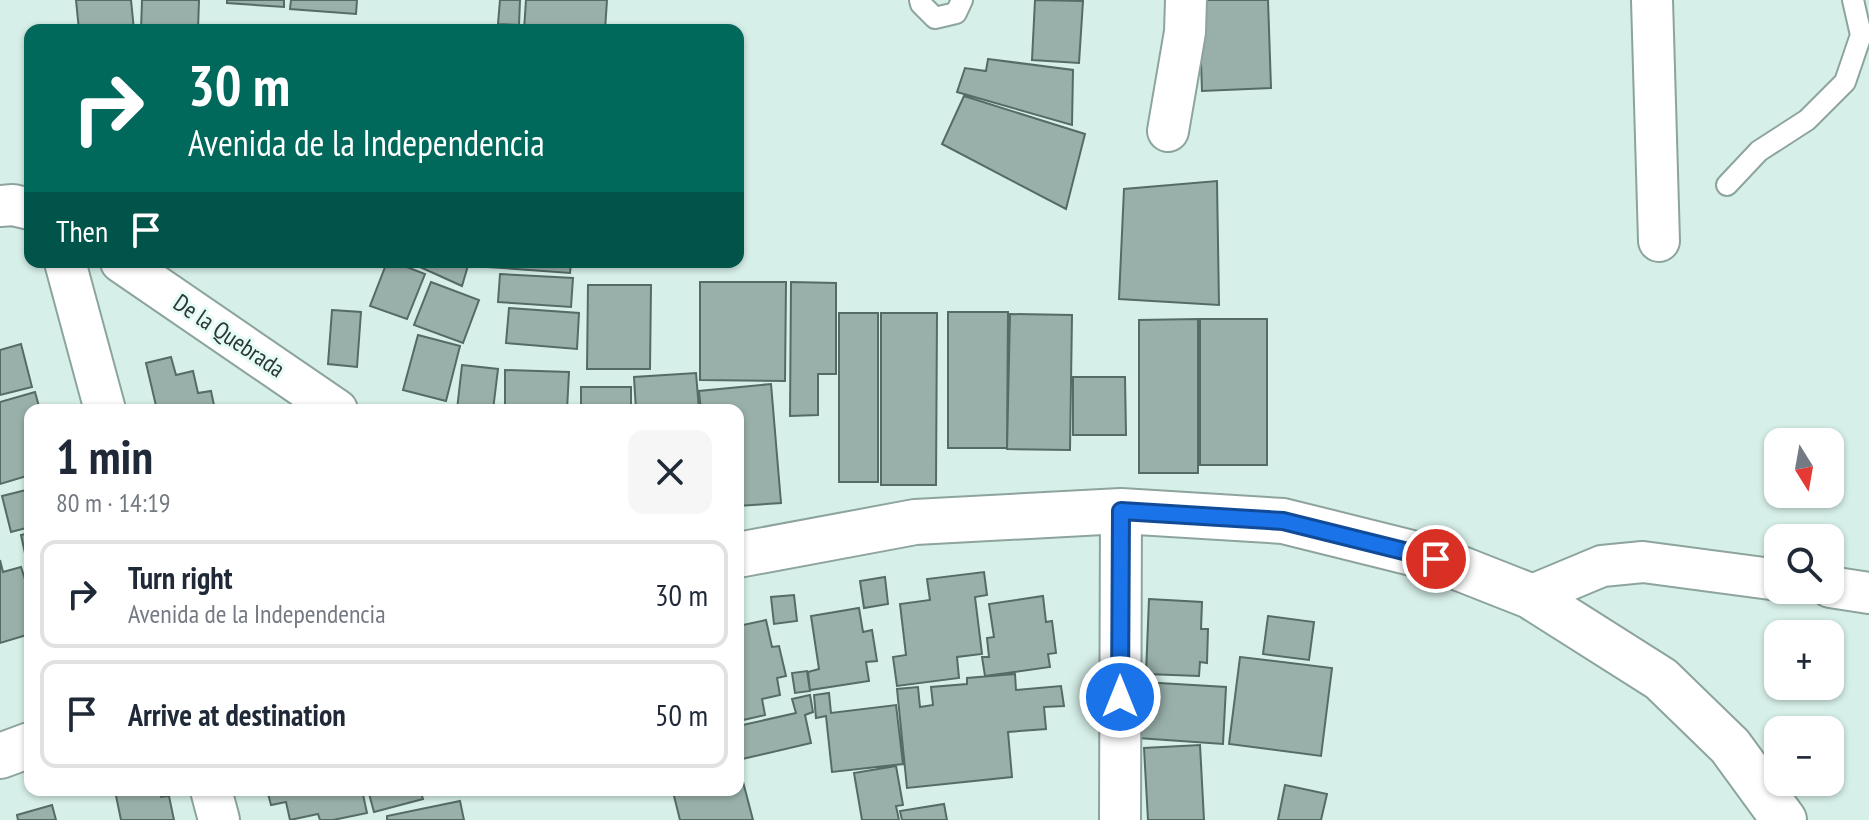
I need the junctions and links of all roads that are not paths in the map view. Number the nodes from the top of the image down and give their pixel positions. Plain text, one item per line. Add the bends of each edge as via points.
1 (920, 0) edge
2 (962, 0) edge
3 (1186, 0) edge
4 (1652, 0) edge
5 (1853, 0) edge
6 (1168, 131) dead end
7 (1727, 185) dead end
8 (0, 206) edge
9 (24, 208) edge
10 (1659, 241) dead end
11 (67, 268) edge
12 (130, 268) edge
13 (103, 404) edge
14 (328, 404) edge
15 (1121, 511) junction
16 (744, 554) edge
17 (1764, 578) edge
18 (1844, 589) edge
19 (1869, 593) edge
20 (1530, 596) junction
21 (24, 747) edge
22 (0, 756) edge
23 (213, 796) edge
24 (219, 820) edge
25 (1120, 820) edge
26 (1784, 820) edge

1 - 2 lane via 935,18 956,13
3 - 6 street
4 - 10 street
5 - 7 lane via 1861,35 1845,82 1807,120 1759,151
8 - 9 street
11 - 13 street
12 - 14 street, De la Quebrada
15 - 16 street via 915,522
15 - 20 street via 1283,521 1436,559
15 - 25 street
17 - 20 street via 1643,562 1602,566
18 - 19 street
20 - 26 street via 1661,679 1730,746
21 - 22 street
23 - 24 street

